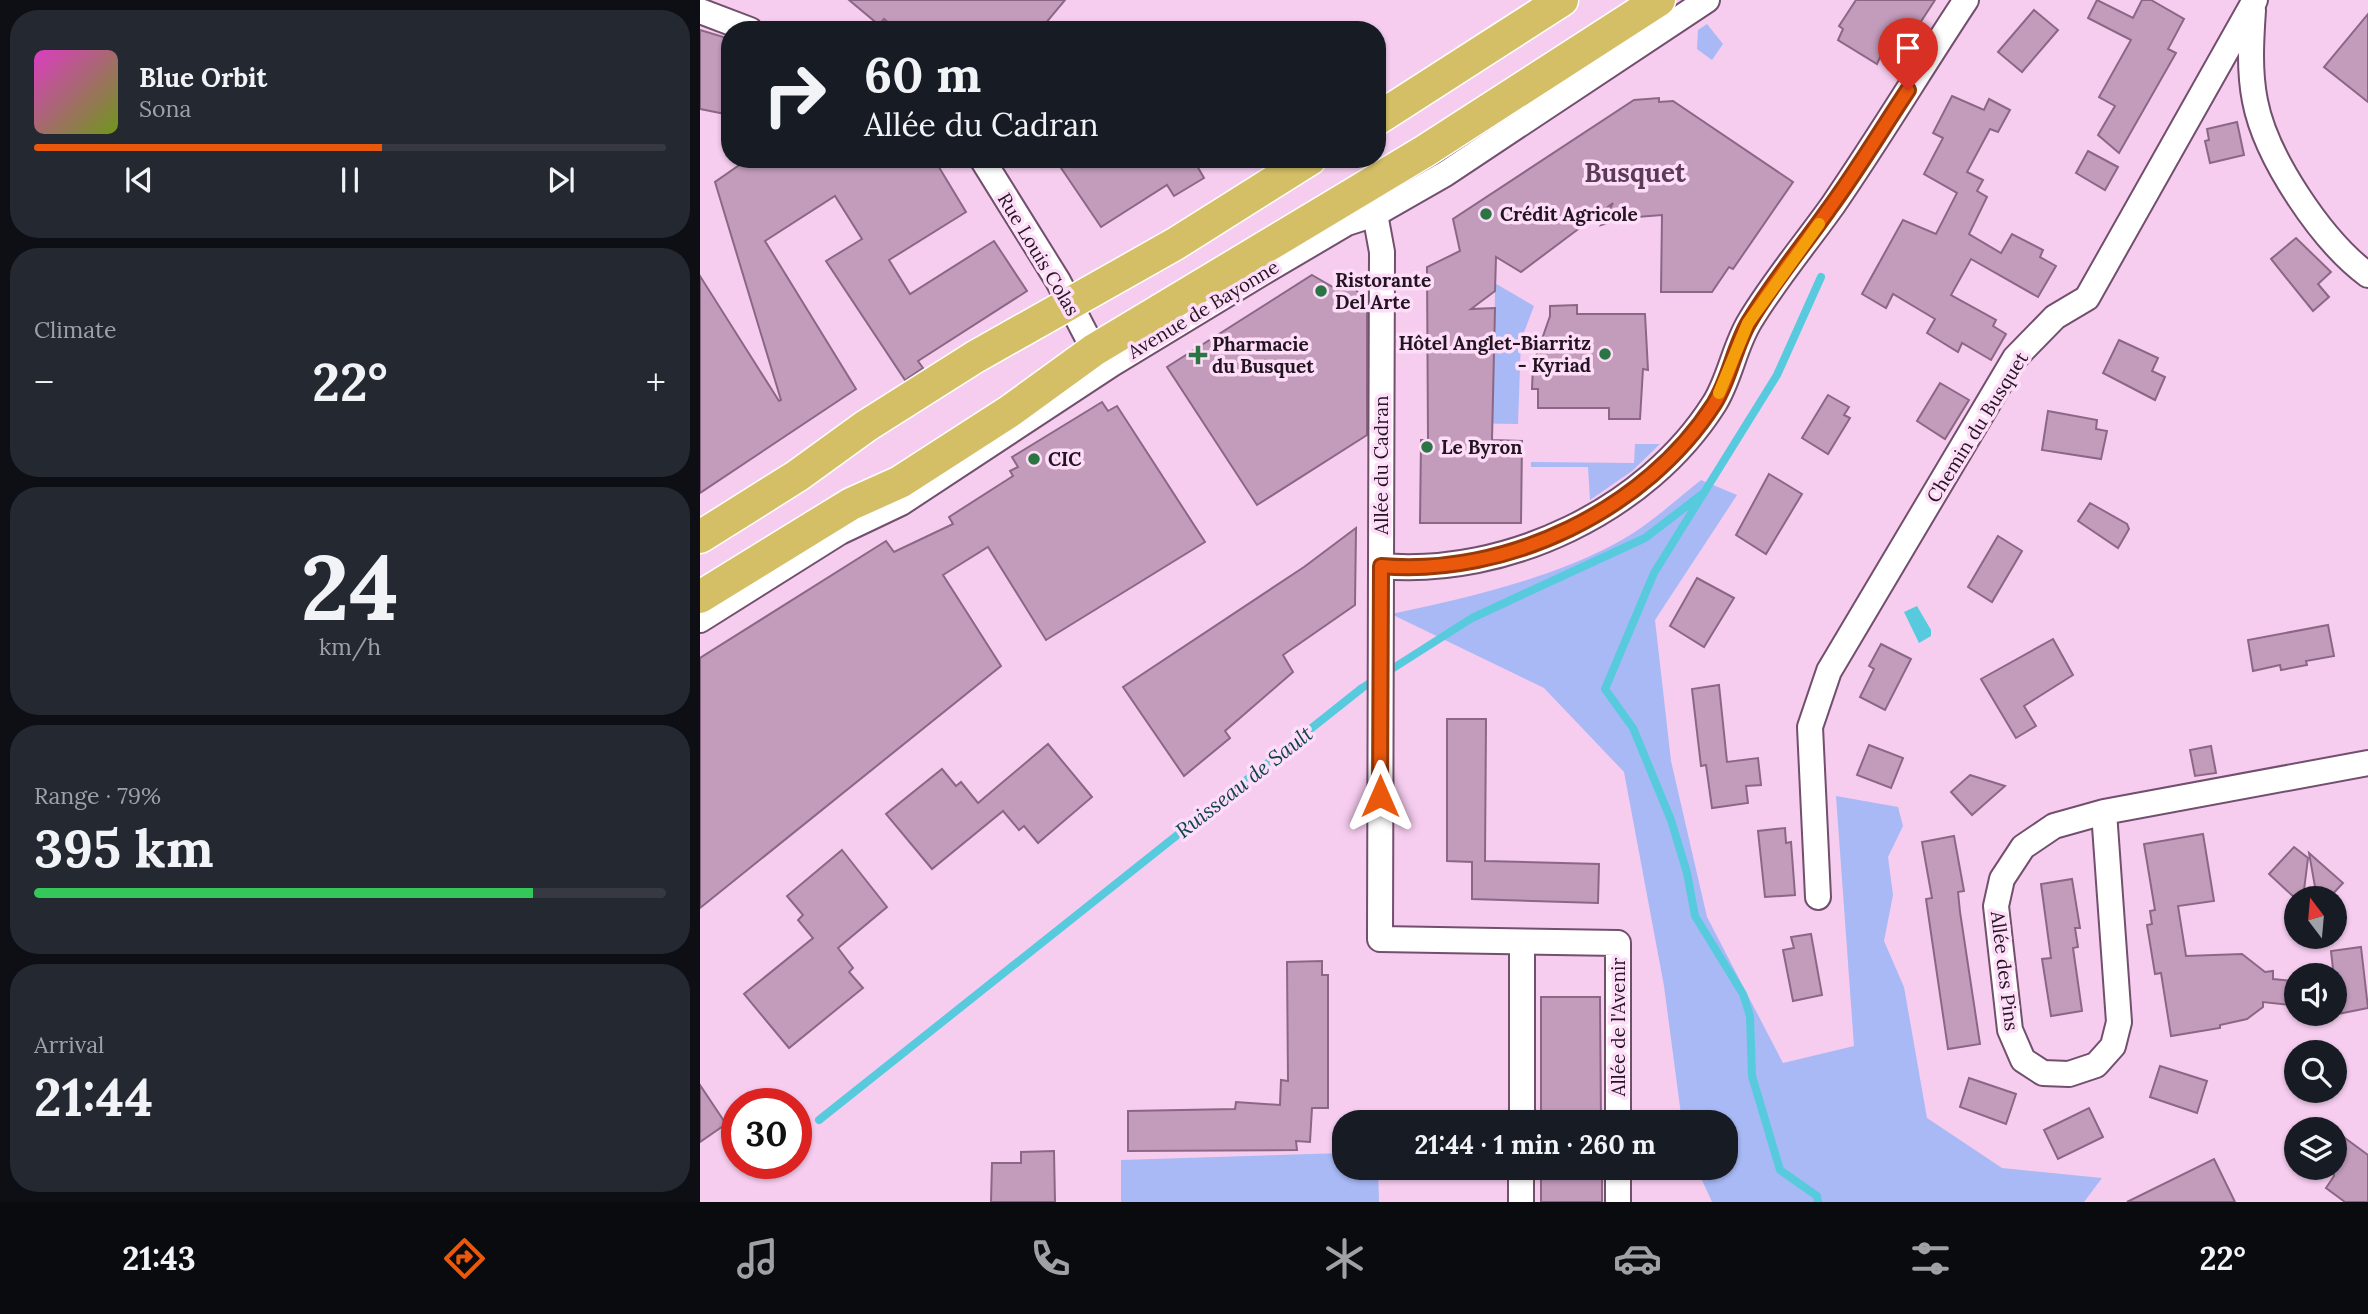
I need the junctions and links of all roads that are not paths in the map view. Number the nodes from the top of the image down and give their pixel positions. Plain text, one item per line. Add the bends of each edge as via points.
1 (1562, 0) edge
2 (1659, 0) edge
3 (1707, 0) edge
4 (1966, 0) edge
5 (2254, 1) edge
6 (700, 11) edge
7 (726, 21) edge
8 (1386, 113) edge
9 (987, 168) edge
10 (1296, 168) edge
11 (1375, 214) junction
12 (2368, 275) edge
13 (1070, 304) junction
14 (1094, 350) junction
15 (700, 537) edge
16 (1381, 566) junction
17 (700, 597) edge
18 (700, 620) edge
19 (2368, 763) edge
20 (2104, 812) junction
21 (1818, 897) dead end
22 (1522, 943) junction
23 (1521, 1110) edge
24 (1618, 1110) edge
25 (1521, 1180) edge
26 (1618, 1180) edge
27 (1521, 1202) edge
28 (1618, 1202) edge

1 - 8 main road
2 - 14 main road, Avenue de Bayonne via 1425,151
3 - 11 street, Avenue de Bayonne via 1445,174
4 - 16 street via 1835,202 1748,323 1715,402 1680,450 1619,502 1539,540 1470,560
5 - 12 street via 2250,58 2261,124 2323,232 2347,260
5 - 21 street, Chemin du Busquet via 2087,298 2055,317 2015,358 1829,671 1810,727
6 - 7 street
9 - 13 street, Rue Louis Colas
10 - 13 main road
11 - 16 street, Allée du Cadran via 1382,251
11 - 18 street, Avenue de Bayonne via 1347,223 1112,364 901,503 840,532
13 - 14 street, Rue Louis Colas
13 - 15 main road via 975,357
14 - 17 main road, Avenue de Bayonne via 900,482 851,504
16 - 22 street, Allée de l'Avenir via 1380,939
19 - 20 street, Allée des Pins
20 - 20 street, Allée des Pins via 2054,826 2023,847 2002,879 1996,906 2010,1030 2023,1060 2043,1073 2069,1074 2096,1065 2113,1046 2119,1022
22 - 23 street
22 - 24 street, Allée de l'Avenir via 1618,943
25 - 27 street
26 - 28 street

